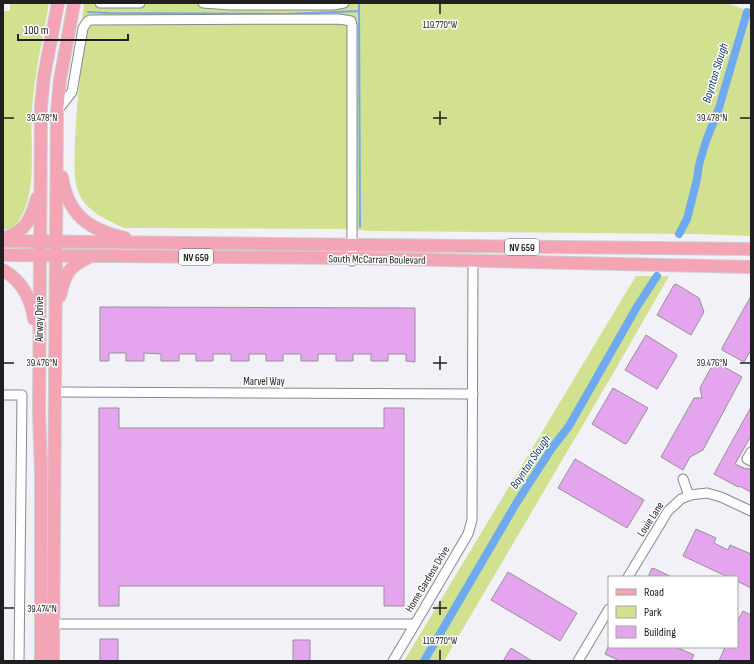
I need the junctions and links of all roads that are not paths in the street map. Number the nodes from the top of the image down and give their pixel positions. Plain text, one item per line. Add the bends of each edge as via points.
1 (58, 3) edge
2 (74, 3) edge
3 (100, 3) edge
4 (140, 3) edge
5 (203, 3) edge
6 (344, 3) edge
7 (57, 111) junction
8 (57, 142) junction
9 (40, 187) junction
10 (3, 240) edge
11 (40, 242) junction
12 (56, 242) junction
13 (148, 243) junction
14 (352, 245) junction
15 (608, 248) junction
16 (751, 249) edge
17 (3, 255) edge
18 (40, 255) junction
19 (56, 256) junction
20 (91, 256) junction
21 (352, 260) junction
22 (473, 260) junction
23 (751, 267) edge
24 (3, 270) edge
25 (56, 312) junction
26 (39, 350) junction
27 (56, 392) junction
28 (473, 394) junction
29 (3, 395) edge
30 (751, 452) edge
31 (751, 461) edge
32 (683, 479) dead end
33 (689, 496) junction
34 (751, 512) edge
35 (629, 576) edge
36 (608, 611) edge
37 (53, 624) junction
38 (414, 624) junction
39 (19, 661) edge
40 (41, 661) edge
41 (47, 661) edge
42 (53, 661) edge
43 (393, 661) edge
44 (578, 661) edge

1 - 9 main road, Airway Drive via 42,92
2 - 7 main road, Airway Drive
3 - 4 street
5 - 6 street
7 - 8 main road, Airway Drive
7 - 14 street via 72,92 83,28 90,20 351,21
8 - 12 main road, Airway Drive
8 - 13 main road via 64,190 67,200 78,216 106,233
9 - 10 main road via 27,224 18,233
9 - 11 main road, Airway Drive
10 - 11 main road, South McCarran Boulevard / NV 659
11 - 12 main road, South McCarran Boulevard / NV 659
11 - 18 main road, Airway Drive
12 - 13 main road, South McCarran Boulevard / NV 659
12 - 19 main road, Airway Drive
13 - 14 main road, South McCarran Boulevard / NV 659
14 - 15 main road, South McCarran Boulevard / NV 659
14 - 21 street
15 - 16 main road, South McCarran Boulevard / NV 659
15 - 22 main road via 565,254 488,253
17 - 18 main road, South McCarran Boulevard / NV 659
18 - 19 main road, South McCarran Boulevard / NV 659
18 - 26 main road, Airway Drive
19 - 20 main road, South McCarran Boulevard / NV 659
19 - 25 main road, Airway Drive
20 - 21 main road, South McCarran Boulevard / NV 659
20 - 25 main road via 75,264 68,272
21 - 22 main road, South McCarran Boulevard / NV 659
22 - 23 main road, South McCarran Boulevard / NV 659
22 - 28 street, Home Gardens Drive
24 - 26 main road via 17,280 28,295
25 - 27 main road, Airway Drive
26 - 40 main road, Airway Drive
27 - 28 street, Marvel Way
27 - 37 main road, Airway Drive
28 - 38 street, Home Gardens Drive via 472,524
29 - 39 street via 22,395
30 - 31 street via 747,459
32 - 33 street
33 - 34 street, Louie Lane via 698,493 716,495
33 - 35 street, Louie Lane via 677,501 668,511
36 - 44 street
37 - 38 street, Home Gardens Drive
37 - 41 main road
37 - 42 main road, Airway Drive
38 - 43 street

